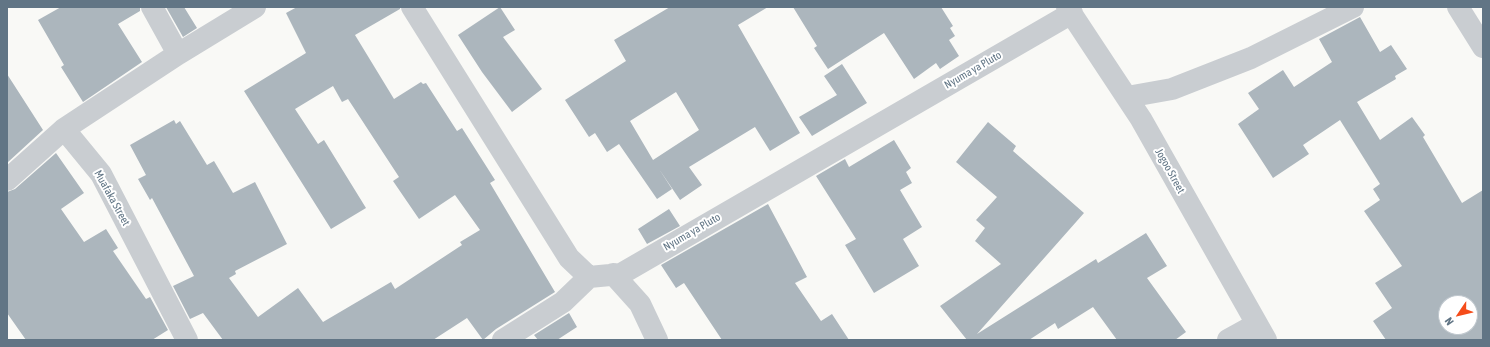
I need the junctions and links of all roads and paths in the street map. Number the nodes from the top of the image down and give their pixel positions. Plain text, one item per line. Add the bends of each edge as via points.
1 (152, 7) edge
2 (256, 7) edge
3 (412, 7) edge
4 (1353, 7) edge
5 (1458, 7) edge
6 (1069, 10) edge
7 (1483, 47) edge
8 (178, 54) junction
9 (1127, 97) junction
10 (64, 129) junction
11 (7, 180) edge
12 (613, 274) junction
13 (589, 277) junction
14 (1261, 332) edge
15 (187, 340) edge
16 (503, 340) edge
17 (657, 340) edge
18 (1228, 340) edge

1 - 8 street
2 - 8 street
3 - 13 street via 569,258
4 - 9 street via 1251,58 1172,89
5 - 7 street
6 - 9 street, Jogoo Street
6 - 12 street, Nyuma ya Pluto via 621,274
8 - 10 street
9 - 14 street, Jogoo Street
10 - 11 street
10 - 15 street, Muafaka Street via 101,174
12 - 13 street, Nyuma ya Pluto
12 - 17 street via 640,304
13 - 16 street via 563,302
14 - 18 street

